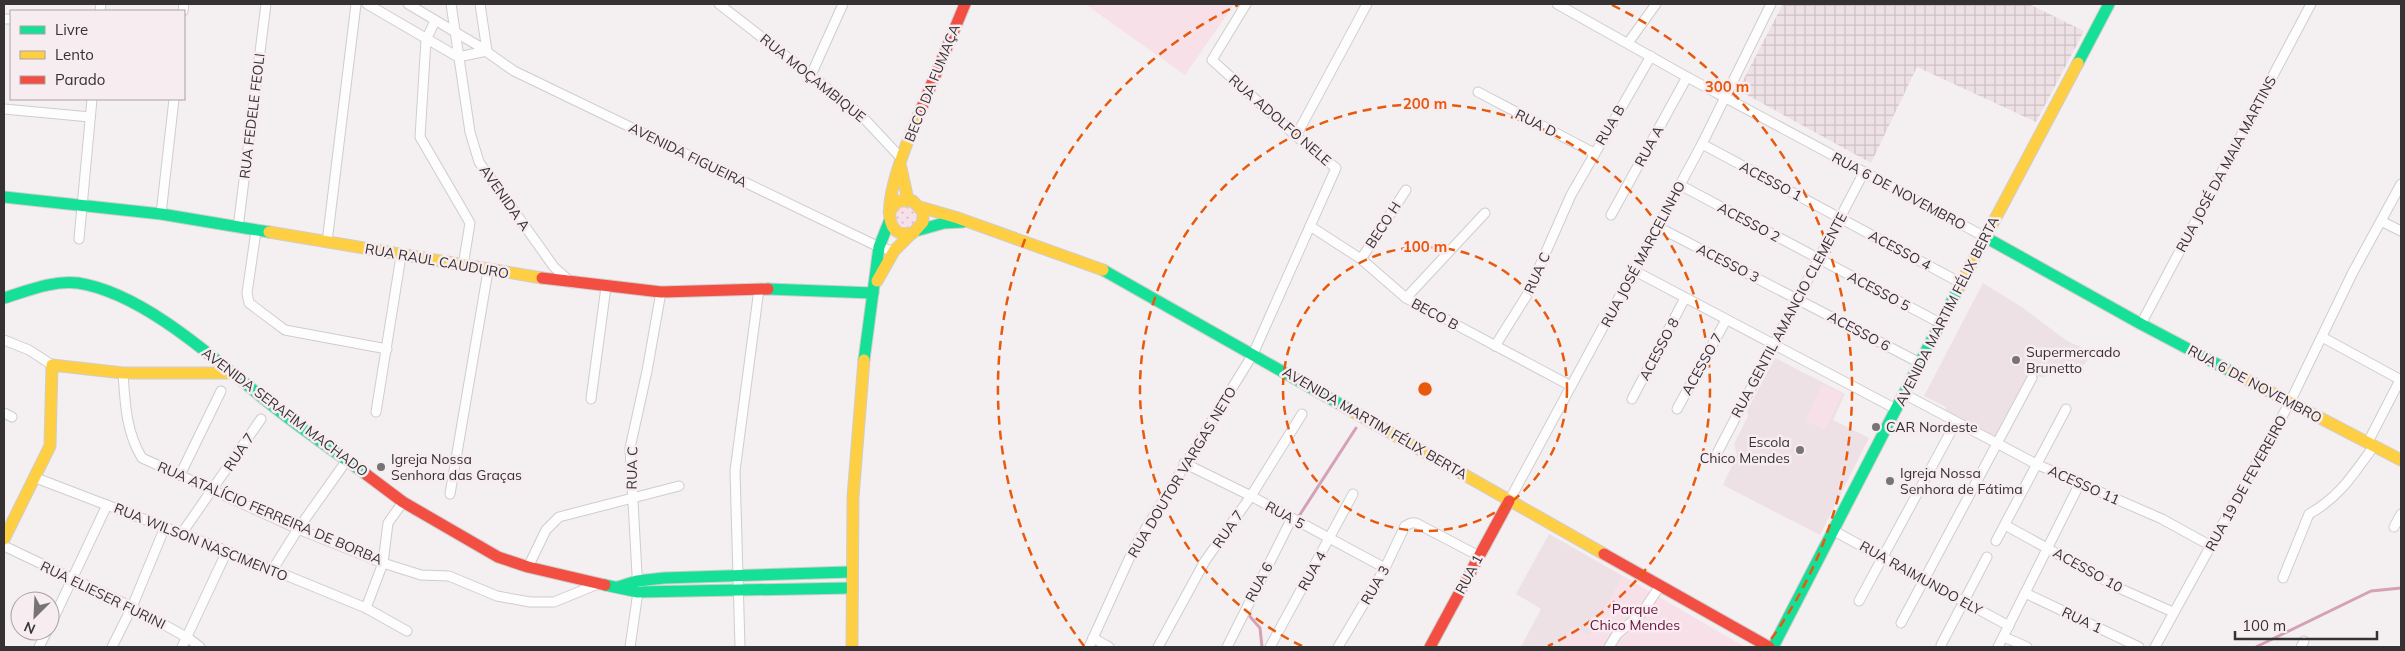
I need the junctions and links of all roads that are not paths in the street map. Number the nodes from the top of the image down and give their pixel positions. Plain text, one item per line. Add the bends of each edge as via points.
1 (266, 4) edge
2 (356, 4) edge
3 (367, 4) edge
4 (408, 4) edge
5 (451, 4) edge
6 (480, 4) edge
7 (719, 4) edge
8 (843, 4) edge
9 (965, 4) edge
10 (1246, 4) edge
11 (1367, 4) edge
12 (1557, 4) edge
13 (1656, 4) edge
14 (1771, 4) edge
15 (2109, 4) edge
16 (2311, 4) edge
17 (1567, 6) edge
18 (435, 21) junction
19 (457, 33) junction
20 (426, 40) junction
21 (1628, 43) junction
22 (487, 51) junction
23 (1651, 56) junction
24 (458, 57) junction
25 (811, 75) junction
26 (1687, 76) junction
27 (1478, 92) dead end
28 (1726, 98) junction
29 (92, 100) edge
30 (174, 100) edge
31 (4, 110) edge
32 (90, 117) junction
33 (1296, 136) junction
34 (1702, 144) junction
35 (1594, 153) junction
36 (901, 161) junction
37 (1864, 172) junction
38 (2401, 184) edge
39 (1680, 185) junction
40 (1406, 190) dead end
41 (1571, 196) joint
42 (4, 197) edge
43 (908, 200) junction
44 (82, 204) junction
45 (920, 207) junction
46 (1485, 213) dead end
47 (161, 214) junction
48 (1611, 216) dead end
49 (889, 217) junction
50 (1840, 218) junction
51 (972, 221) junction
52 (2381, 221) junction
53 (1310, 226) junction
54 (1658, 227) junction
55 (238, 228) junction
56 (256, 230) junction
57 (2401, 231) edge
58 (915, 232) junction
59 (1985, 237) junction
60 (79, 240) dead end
61 (328, 242) junction
62 (880, 247) junction
63 (894, 251) junction
64 (401, 256) junction
65 (1361, 259) junction
66 (1818, 259) junction
67 (463, 266) junction
68 (554, 267) junction
69 (488, 271) junction
70 (1635, 271) junction
71 (554, 281) junction
72 (1961, 282) junction
73 (572, 283) junction
74 (606, 287) junction
75 (759, 289) junction
76 (873, 291) junction
77 (661, 292) junction
78 (4, 298) edge
79 (1406, 298) junction
80 (1685, 298) junction
81 (1798, 299) junction
82 (1726, 320) junction
83 (1940, 323) junction
84 (2141, 324) junction
85 (2322, 338) junction
86 (4, 340) edge
87 (1772, 344) junction
88 (1495, 346) junction
89 (387, 349) junction
90 (1253, 354) junction
91 (1920, 363) junction
92 (52, 365) junction
93 (123, 373) junction
94 (230, 373) junction
95 (2032, 378) dead end
96 (2401, 380) edge
97 (1571, 386) junction
98 (221, 391) dead end
99 (1904, 394) junction
100 (591, 399) dead end
101 (1632, 399) dead end
102 (2290, 402) junction
103 (1678, 408) dead end
104 (1896, 409) junction
105 (2066, 409) dead end
106 (376, 412) dead end
107 (1302, 414) dead end
108 (261, 419) dead end
109 (1956, 422) junction
110 (1997, 444) junction
111 (2371, 444) junction
112 (1714, 459) dead end
113 (347, 460) junction
114 (2401, 460) edge
115 (1184, 463) junction
116 (2036, 464) junction
117 (180, 475) junction
118 (36, 478) junction
119 (2080, 483) junction
120 (679, 486) dead end
121 (212, 491) junction
122 (450, 494) dead end
123 (1353, 494) dead end
124 (1251, 496) junction
125 (631, 498) junction
126 (1509, 501) junction
127 (403, 502) junction
128 (108, 505) junction
129 (2401, 514) edge
130 (1292, 518) junction
131 (2004, 525) junction
132 (165, 527) junction
133 (2394, 527) dead end
134 (298, 529) junction
135 (1834, 530) junction
136 (182, 533) junction
137 (4, 539) edge
138 (1330, 540) junction
139 (1996, 541) dead end
140 (4, 546) edge
141 (2211, 546) junction
142 (2047, 548) junction
143 (228, 551) junction
144 (1479, 556) junction
145 (1883, 557) junction
146 (1987, 557) dead end
147 (383, 562) junction
148 (528, 567) junction
149 (1385, 568) junction
150 (273, 569) junction
151 (849, 572) junction
152 (737, 575) junction
153 (2283, 578) dead end
154 (72, 580) junction
155 (1923, 580) junction
156 (598, 584) junction
157 (638, 586) junction
158 (1660, 586) junction
159 (850, 588) junction
160 (738, 590) junction
161 (2025, 593) junction
162 (1859, 601) dead end
163 (1964, 602) junction
164 (60, 605) edge
165 (132, 607) junction
166 (366, 608) junction
167 (2173, 612) junction
168 (1901, 624) dead end
169 (2009, 626) junction
170 (407, 631) dead end
171 (2004, 637) junction
172 (188, 638) junction
173 (1093, 638) junction
174 (1941, 645) dead end
175 (112, 647) edge
176 (182, 647) edge
177 (200, 647) edge
178 (630, 647) edge
179 (740, 647) edge
180 (852, 647) edge
181 (1089, 647) edge
182 (1109, 647) edge
183 (1158, 647) edge
184 (1227, 647) edge
185 (1270, 647) edge
186 (1338, 647) edge
187 (1430, 647) edge
188 (1609, 647) edge
189 (1771, 647) edge
190 (1998, 647) edge
191 (2027, 647) edge
192 (2139, 647) edge
193 (2155, 647) edge

1 - 55 street, RUA FEDELE FEOLI
2 - 61 street
3 - 20 street
4 - 18 street, AVENIDA FIGUEIRA
5 - 19 street, AVENIDA A
6 - 22 street
7 - 25 street, RUA MOÇAMBIQUE
8 - 25 street
9 - 36 street, BECO DA FUMAÇA
10 - 33 street, RUA ADOLFO NELE via 1212,60
11 - 33 street
12 - 17 street, RUA 6 DE NOVEMBRO
13 - 21 street
14 - 28 street, RUA JOSÉ MARCELINHO
15 - 59 street, AVENIDA MARTIM FÉLIX BERTA
16 - 84 street, RUA JOSÉ DA MAIA MARTINS
17 - 21 street, RUA 6 DE NOVEMBRO
18 - 19 street, AVENIDA FIGUEIRA
18 - 20 street
19 - 22 street, AVENIDA FIGUEIRA
19 - 24 street, AVENIDA A
20 - 24 street
20 - 67 street via 420,137 470,223
21 - 23 street, RUA 6 DE NOVEMBRO
22 - 24 street
22 - 62 street, AVENIDA FIGUEIRA via 514,71
23 - 26 street, RUA 6 DE NOVEMBRO
23 - 35 street, RUA B
24 - 68 street, AVENIDA A via 470,132 479,162
25 - 36 street, RUA MOÇAMBIQUE via 859,113
26 - 28 street, RUA 6 DE NOVEMBRO
26 - 48 street, RUA A
27 - 35 street, RUA D
28 - 34 street, RUA JOSÉ MARCELINHO
28 - 37 street, RUA 6 DE NOVEMBRO
29 - 32 street
30 - 47 street
31 - 32 street
32 - 44 street
33 - 53 street, RUA ADOLFO NELE via 1336,168
34 - 39 street, RUA JOSÉ MARCELINHO
34 - 50 street, ACESSO 1
35 - 41 street, RUA B
36 - 43 street, BECO DA FUMAÇA
36 - 49 street, BECO DA FUMAÇA via 889,199
37 - 50 street, RUA GENTIL AMANCIO CLEMENTE
37 - 59 street, RUA 6 DE NOVEMBRO
38 - 52 street, RUA 19 DE FEVEREIRO
39 - 54 street, RUA JOSÉ MARCELINHO
39 - 66 street, ACESSO 2
40 - 65 street, BECO H
41 - 88 street, RUA C via 1528,295
42 - 44 street, RUA RAUL CAUDURO
43 - 45 street
43 - 49 street via 894,204
44 - 47 street, RUA RAUL CAUDURO
44 - 60 street
45 - 51 street, AVENIDA MARTIM FÉLIX BERTA
45 - 58 street via 924,218
46 - 79 street
47 - 55 street, RUA RAUL CAUDURO
49 - 58 street via 898,233
49 - 62 street, AVENIDA MARTIM FÉLIX BERTA
50 - 66 street, RUA GENTIL AMANCIO CLEMENTE
50 - 72 street, ACESSO 4
51 - 58 street, AVENIDA MARTIM FÉLIX BERTA via 944,223
51 - 90 street, AVENIDA MARTIM FÉLIX BERTA via 1106,271
52 - 57 street
52 - 85 street, RUA 19 DE FEVEREIRO
53 - 65 street, BECO B
53 - 90 street, RUA ADOLFO NELE
54 - 70 street, RUA JOSÉ MARCELINHO
54 - 81 street, ACESSO 3
55 - 56 street, RUA RAUL CAUDURO
56 - 61 street, RUA RAUL CAUDURO
56 - 89 street via 247,293 250,303 285,330
58 - 63 street, AVENIDA MARTIM FÉLIX BERTA
59 - 72 street, AVENIDA MARTIM FÉLIX BERTA
59 - 84 street, RUA 6 DE NOVEMBRO
61 - 64 street, RUA RAUL CAUDURO
62 - 63 street, AVENIDA FIGUEIRA
62 - 76 street, AVENIDA MARTIM FÉLIX BERTA
63 - 76 street, AVENIDA MARTIM FÉLIX BERTA
64 - 67 street, RUA RAUL CAUDURO
64 - 89 street
65 - 79 street, BECO B
66 - 81 street, RUA GENTIL AMANCIO CLEMENTE
66 - 83 street, ACESSO 5
67 - 69 street, RUA RAUL CAUDURO
68 - 71 street
68 - 73 street, AVENIDA A
69 - 71 street, RUA RAUL CAUDURO
69 - 122 street
70 - 80 street
70 - 97 street, RUA JOSÉ MARCELINHO
71 - 73 street, RUA RAUL CAUDURO
72 - 83 street, AVENIDA MARTIM FÉLIX BERTA
73 - 74 street, RUA RAUL CAUDURO
74 - 77 street, RUA RAUL CAUDURO
74 - 100 street
75 - 76 street, RUA RAUL CAUDURO
75 - 77 street, RUA RAUL CAUDURO
75 - 152 street via 735,472
76 - 151 street, AVENIDA MARTIM FÉLIX BERTA via 857,430
77 - 125 street, RUA C via 630,448
78 - 94 street, AVENIDA SERAFIM MACHADO via 52,284 76,283 101,288 182,333
79 - 88 street, BECO B
80 - 82 street
80 - 101 street, ACESSO 8
81 - 87 street, RUA GENTIL AMANCIO CLEMENTE
81 - 91 street, ACESSO 6
82 - 87 street
82 - 103 street, ACESSO 7
83 - 91 street, AVENIDA MARTIM FÉLIX BERTA
84 - 102 street, RUA 6 DE NOVEMBRO
85 - 96 street
85 - 102 street, RUA 19 DE FEVEREIRO
86 - 92 street via 30,350
87 - 104 street
87 - 112 street, RUA GENTIL AMANCIO CLEMENTE
88 - 97 street, BECO B
89 - 106 street
90 - 115 street, RUA DOUTOR VARGAS NETO
90 - 126 street, AVENIDA MARTIM FÉLIX BERTA
91 - 99 street, AVENIDA MARTIM FÉLIX BERTA
92 - 93 street
92 - 118 street via 50,446
93 - 94 street
93 - 117 street, RUA ATALÍCIO FERREIRA DE BORBA via 126,414 136,448 142,458
94 - 113 street, AVENIDA SERAFIM MACHADO
95 - 110 street
96 - 111 street
97 - 126 street, RUA JOSÉ MARCELINHO
98 - 117 street
99 - 104 street, AVENIDA MARTIM FÉLIX BERTA
99 - 109 street, ACESSO 11
102 - 111 street, RUA 6 DE NOVEMBRO
102 - 141 street, RUA 19 DE FEVEREIRO
104 - 135 street, AVENIDA MARTIM FÉLIX BERTA
105 - 116 street
107 - 124 street, RUA 7
108 - 121 street, RUA 7
109 - 110 street, ACESSO 11
109 - 145 street
110 - 116 street, ACESSO 11
110 - 155 street
111 - 114 street, RUA 6 DE NOVEMBRO
111 - 153 street via 2348,483 2326,504 2309,514
113 - 127 street, AVENIDA SERAFIM MACHADO
113 - 134 street
115 - 124 street, RUA 5
115 - 173 street, RUA DOUTOR VARGAS NETO via 1134,548
116 - 119 street, ACESSO 11
116 - 131 street
117 - 121 street, RUA ATALÍCIO FERREIRA DE BORBA
118 - 128 street, RUA WILSON NASCIMENTO
118 - 137 street
119 - 141 street, ACESSO 11 via 2162,519
119 - 142 street
120 - 125 street
121 - 134 street, RUA ATALÍCIO FERREIRA DE BORBA
121 - 136 street, RUA 7
123 - 138 street, RUA 4
124 - 130 street, RUA 5
124 - 183 street, RUA 7 via 1205,562
125 - 148 street via 559,517 546,530
125 - 157 street, RUA C
126 - 144 street, RUA 1
126 - 158 street, AVENIDA MARTIM FÉLIX BERTA
127 - 147 street via 388,523
127 - 148 street, AVENIDA SERAFIM MACHADO via 498,557
128 - 132 street, RUA WILSON NASCIMENTO
128 - 154 street
129 - 133 street
130 - 138 street, RUA 5
130 - 184 street, RUA 6
131 - 139 street
131 - 142 street, ACESSO 10
132 - 136 street, RUA WILSON NASCIMENTO
132 - 165 street
134 - 147 street, RUA ATALÍCIO FERREIRA DE BORBA
134 - 150 street
135 - 145 street, RUA RAIMUNDO ELY
135 - 189 street, AVENIDA MARTIM FÉLIX BERTA
136 - 143 street, RUA WILSON NASCIMENTO
138 - 149 street, RUA 5
138 - 185 street, RUA 4
140 - 154 street, RUA ELIESER FURINI
141 - 167 street, RUA 19 DE FEVEREIRO
142 - 161 street
142 - 167 street, ACESSO 10 via 2121,589
143 - 150 street, RUA WILSON NASCIMENTO
143 - 172 street
144 - 149 street, RUA 3 via 1411,523 1405,526
144 - 187 street, RUA 1
145 - 155 street, RUA RAIMUNDO ELY
145 - 162 street
146 - 163 street
147 - 156 street, RUA ATALÍCIO FERREIRA DE BORBA via 421,575 449,576 496,596 530,602 554,602
147 - 166 street
148 - 156 street, AVENIDA SERAFIM MACHADO
149 - 186 street, RUA 3
150 - 166 street, RUA WILSON NASCIMENTO
151 - 152 street, AVENIDA SERAFIM MACHADO
151 - 159 street, AVENIDA MARTIM FÉLIX BERTA
152 - 157 street, AVENIDA SERAFIM MACHADO
152 - 160 street
154 - 164 street
154 - 165 street, RUA ELIESER FURINI
155 - 163 street, RUA RAIMUNDO ELY
155 - 168 street
156 - 157 street, AVENIDA SERAFIM MACHADO
157 - 160 street, AVENIDA SERAFIM MACHADO
157 - 178 street, RUA C
158 - 188 street via 1641,614 1617,634
158 - 189 street, AVENIDA MARTIM FÉLIX BERTA
159 - 160 street, AVENIDA SERAFIM MACHADO
159 - 180 street, AVENIDA MARTIM FÉLIX BERTA
160 - 179 street
161 - 169 street
161 - 192 street, RUA 1
163 - 169 street, RUA RAIMUNDO ELY
163 - 174 street
165 - 172 street, RUA ELIESER FURINI
165 - 175 street
166 - 170 street, RUA WILSON NASCIMENTO
167 - 193 street, RUA 19 DE FEVEREIRO
169 - 171 street
171 - 190 street
171 - 191 street
172 - 176 street
172 - 177 street, RUA ELIESER FURINI
173 - 181 street, RUA DOUTOR VARGAS NETO
173 - 182 street

